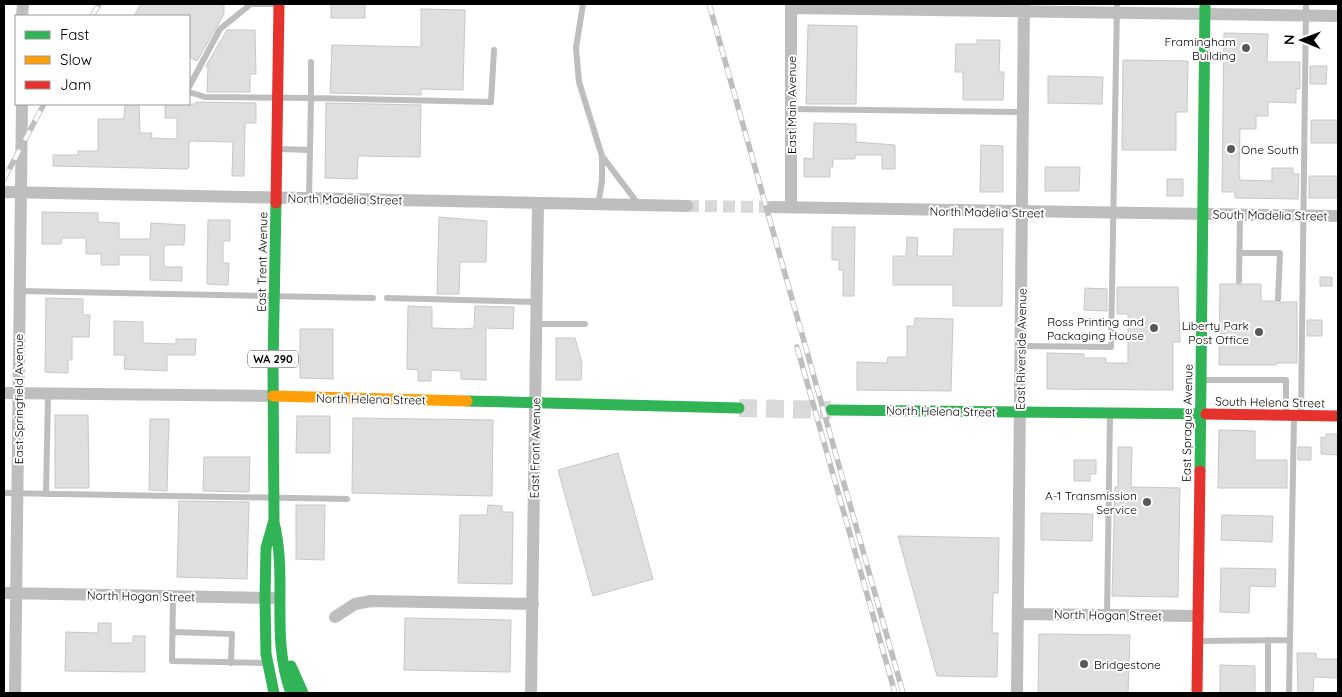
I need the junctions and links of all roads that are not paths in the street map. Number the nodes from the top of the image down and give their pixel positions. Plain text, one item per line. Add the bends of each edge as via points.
1 (278, 4) edge
2 (583, 4) edge
3 (791, 6) edge
4 (1024, 8) edge
5 (1117, 8) edge
6 (1205, 9) edge
7 (1306, 10) edge
8 (1338, 16) edge
9 (494, 50) dead end
10 (311, 62) dead end
11 (190, 85) edge
12 (190, 92) edge
13 (278, 98) junction
14 (311, 98) junction
15 (22, 105) edge
16 (792, 109) junction
17 (1023, 112) junction
18 (278, 149) junction
19 (310, 150) junction
20 (602, 156) junction
21 (4, 192) edge
22 (20, 193) junction
23 (277, 198) junction
24 (309, 199) junction
25 (538, 202) junction
26 (598, 205) junction
27 (640, 206) junction
28 (687, 206) tunnel mouth
29 (772, 207) tunnel mouth
30 (791, 207) junction
31 (1022, 213) junction
32 (1112, 214) junction
33 (1203, 215) junction
34 (1240, 215) junction
35 (1304, 216) junction
36 (1338, 216) edge
37 (1239, 253) junction
38 (1239, 280) dead end
39 (19, 291) junction
40 (274, 296) junction
41 (373, 298) dead end
42 (387, 298) dead end
43 (1278, 299) dead end
44 (537, 302) junction
45 (537, 324) junction
46 (586, 324) dead end
47 (1021, 346) junction
48 (1201, 380) junction
49 (4, 393) edge
50 (18, 393) junction
51 (48, 394) junction
52 (273, 396) junction
53 (536, 403) junction
54 (739, 408) tunnel mouth
55 (831, 410) tunnel mouth
56 (1020, 412) junction
57 (1110, 414) junction
58 (1201, 415) junction
59 (1294, 416) junction
60 (1338, 416) edge
61 (4, 493) edge
62 (18, 493) junction
63 (46, 494) junction
64 (274, 498) junction
65 (347, 499) dead end
66 (274, 520) junction
67 (280, 548) junction
68 (10, 593) edge
69 (173, 596) junction
70 (265, 598) junction
71 (279, 598) junction
72 (533, 604) junction
73 (1018, 614) junction
74 (1107, 615) junction
75 (1198, 616) junction
76 (335, 617) dead end
77 (173, 632) junction
78 (1268, 640) junction
79 (1290, 640) junction
80 (1198, 641) junction
81 (231, 663) junction
82 (267, 663) junction
83 (15, 693) edge
84 (274, 693) edge
85 (291, 693) edge
86 (303, 693) edge
87 (532, 693) edge
88 (1017, 693) edge
89 (1197, 693) edge
90 (1268, 693) edge
91 (1289, 693) edge

1 - 11 lane via 251,4 220,29
1 - 13 main road, East Trent Avenue / WA 290
2 - 20 lane via 576,48 579,82
3 - 4 street
3 - 16 street, East Main Avenue
4 - 5 street
4 - 17 street, East Riverside Avenue
5 - 6 street
5 - 32 lane
6 - 7 street
6 - 33 main road, East Sprague Avenue
7 - 8 street
7 - 35 lane
9 - 14 lane via 491,102
10 - 14 lane
12 - 13 lane via 205,97
13 - 14 lane
13 - 18 main road, East Trent Avenue / WA 290
14 - 19 lane
15 - 22 street, East Springfield Avenue
16 - 17 lane
16 - 30 street, East Main Avenue
17 - 31 street, East Riverside Avenue
18 - 19 lane
18 - 23 main road, East Trent Avenue / WA 290
19 - 24 lane
20 - 26 lane
20 - 27 lane
21 - 22 street, North Madelia Street
22 - 23 street, North Madelia Street
22 - 39 street, East Springfield Avenue
23 - 24 street, North Madelia Street
23 - 40 main road, East Trent Avenue / WA 290
24 - 25 street, North Madelia Street
25 - 26 street, North Madelia Street
25 - 44 street, East Front Avenue
26 - 27 street, North Madelia Street
27 - 28 street, North Madelia Street
29 - 30 street, North Madelia Street
30 - 31 street, North Madelia Street
31 - 32 street, North Madelia Street
31 - 47 street, East Riverside Avenue
32 - 33 street, North Madelia Street
32 - 47 lane via 1111,347
33 - 34 street, South Madelia Street
33 - 48 main road, East Sprague Avenue
34 - 35 street, South Madelia Street
34 - 37 lane
35 - 36 street, South Madelia Street
35 - 59 lane
37 - 38 lane
37 - 43 lane via 1280,254
39 - 40 lane
39 - 50 street, East Springfield Avenue
40 - 41 lane
40 - 52 main road, East Trent Avenue / WA 290
42 - 44 lane
44 - 45 street, East Front Avenue
45 - 46 lane
45 - 53 street, East Front Avenue
47 - 56 street, East Riverside Avenue
48 - 58 main road, East Sprague Avenue
48 - 59 lane via 1286,380
49 - 50 street, North Helena Street
50 - 51 street, North Helena Street
50 - 62 street, East Springfield Avenue
51 - 52 street, North Helena Street
51 - 63 lane
52 - 53 main road, North Helena Street
52 - 64 main road, East Trent Avenue / WA 290
53 - 54 main road, North Helena Street
53 - 72 street, East Front Avenue
55 - 56 main road, North Helena Street
56 - 57 main road, North Helena Street
56 - 73 street, East Riverside Avenue
57 - 58 main road, North Helena Street
57 - 74 lane
58 - 59 main road, South Helena Street
58 - 75 main road, East Sprague Avenue
59 - 60 main road, South Helena Street
59 - 79 lane
61 - 62 lane
62 - 63 lane
62 - 68 street, East Springfield Avenue
63 - 64 lane
64 - 65 lane
64 - 66 main road, East Trent Avenue / WA 290
66 - 67 main road, East Trent Avenue / WA 290
66 - 70 main road, East Trent Avenue / WA 290 via 266,548
67 - 71 main road, East Trent Avenue / WA 290
67 - 86 main road via 286,583 288,651
68 - 69 street, North Hogan Street
68 - 83 street, East Springfield Avenue
69 - 70 street, North Hogan Street
69 - 77 lane
70 - 71 street, North Hogan Street
70 - 82 main road, East Trent Avenue / WA 290
71 - 85 main road, East Trent Avenue / WA 290 via 280,657
72 - 76 street via 370,601 355,604
72 - 87 street, East Front Avenue
73 - 74 street, North Hogan Street
73 - 88 street, East Riverside Avenue
74 - 75 street, North Hogan Street
75 - 80 main road, East Sprague Avenue
77 - 81 lane via 172,661
77 - 81 lane via 232,634
78 - 79 lane
78 - 80 lane
78 - 90 lane
79 - 91 lane
80 - 89 main road, East Sprague Avenue
81 - 82 lane
82 - 84 main road, East Trent Avenue / WA 290

